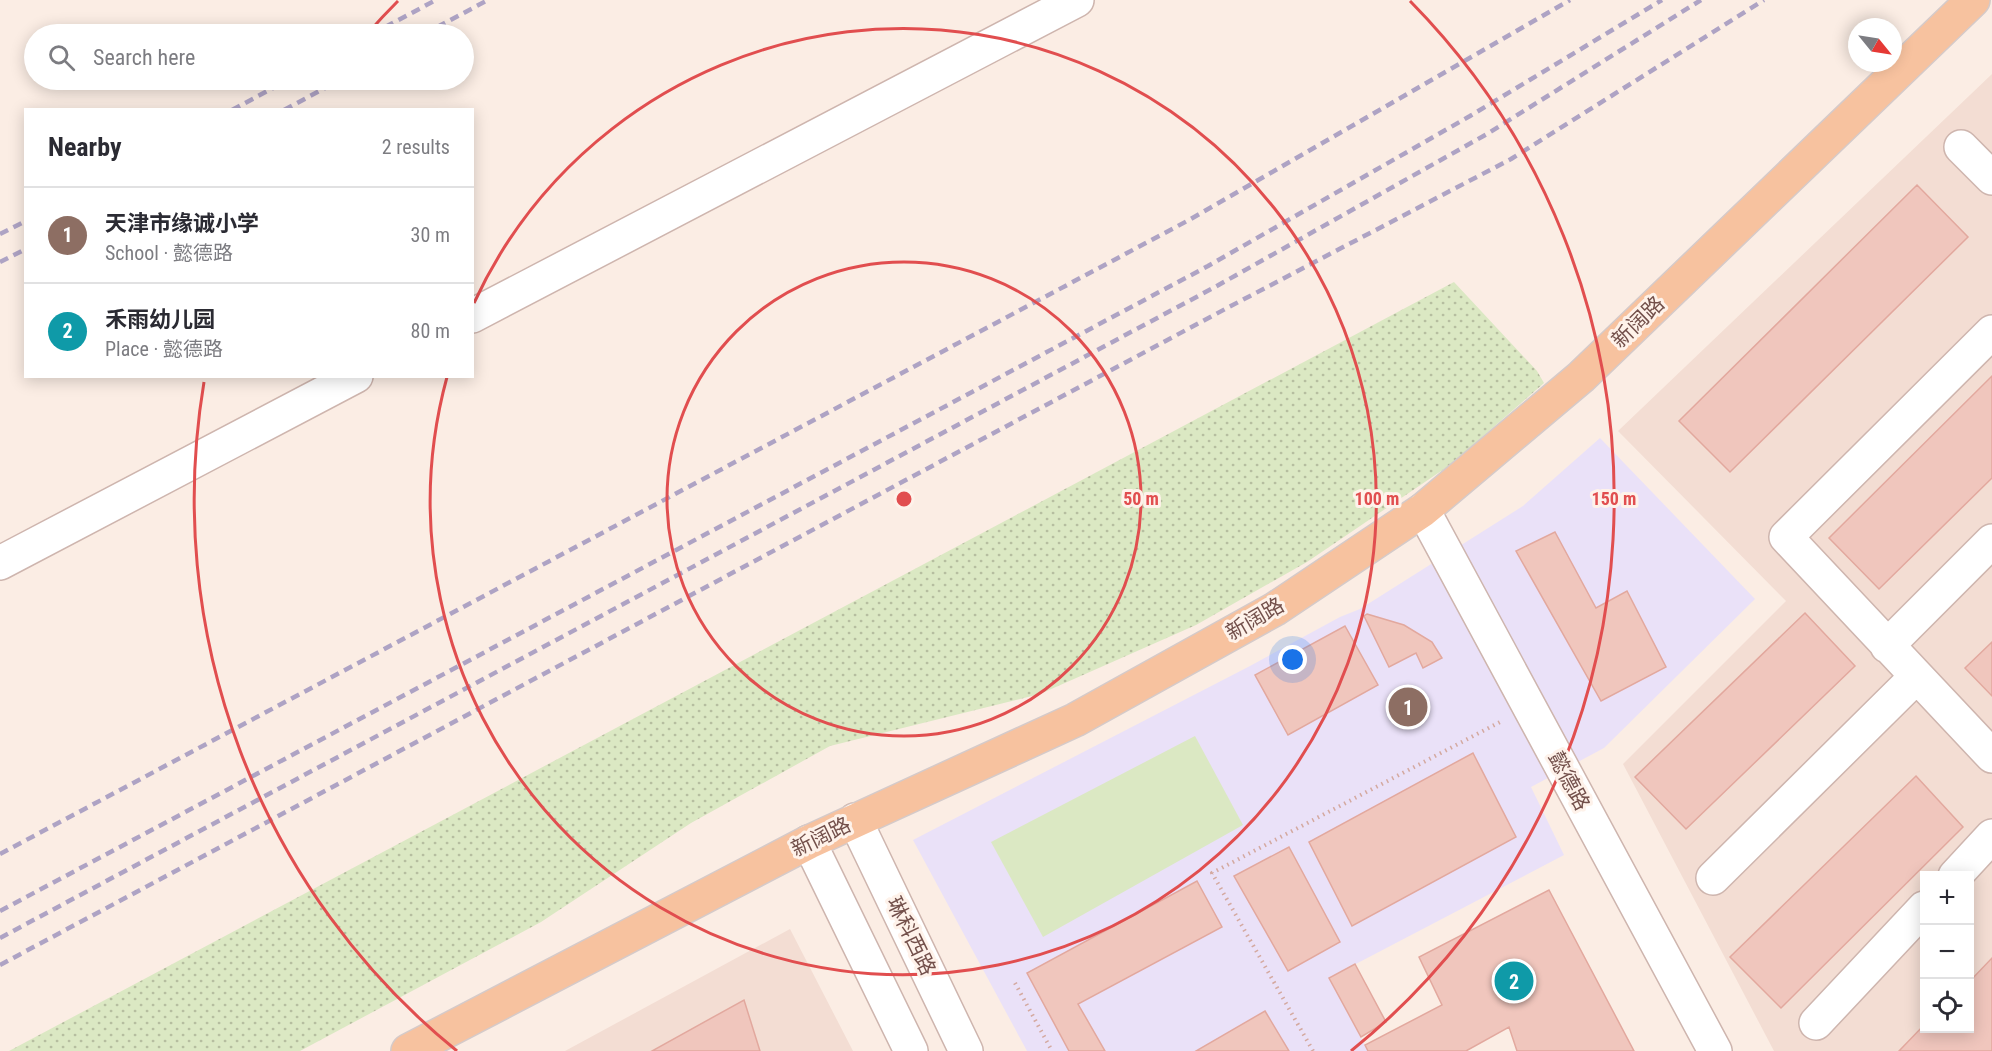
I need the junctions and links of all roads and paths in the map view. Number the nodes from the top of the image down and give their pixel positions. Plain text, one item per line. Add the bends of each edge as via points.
1 (1077, 0) edge
2 (1974, 0) edge
3 (1961, 147) dead end
4 (1992, 178) edge
5 (474, 315) edge
6 (1992, 332) edge
7 (352, 378) edge
8 (1423, 510) junction
9 (1992, 540) edge
10 (0, 563) edge
11 (1887, 646) junction
12 (1916, 676) junction
13 (1529, 707) junction
14 (1992, 756) edge
15 (855, 820) junction
16 (1992, 836) edge
17 (809, 842) junction
18 (1960, 871) edge
19 (1713, 878) dead end
20 (1920, 912) edge
21 (1015, 983) dead end
22 (1816, 1023) dead end
23 (408, 1051) edge
24 (911, 1051) edge
25 (966, 1051) edge
26 (1052, 1051) edge
27 (1313, 1051) edge
28 (1715, 1051) edge

1 - 5 street
2 - 8 main road, 新阔路 via 1581,377
3 - 4 street
6 - 11 street via 1786,537
7 - 10 street
8 - 13 street, 懿德路
8 - 15 main road, 新阔路 via 1275,609 1075,720
9 - 11 street
11 - 12 street
12 - 14 street
12 - 19 street
13 - 27 path via 1212,873
13 - 28 street, 懿德路
15 - 17 main road, 新阔路
15 - 25 street, 琳科西路
16 - 18 street
17 - 23 main road, 新阔路
17 - 24 street
20 - 22 street
21 - 26 path

